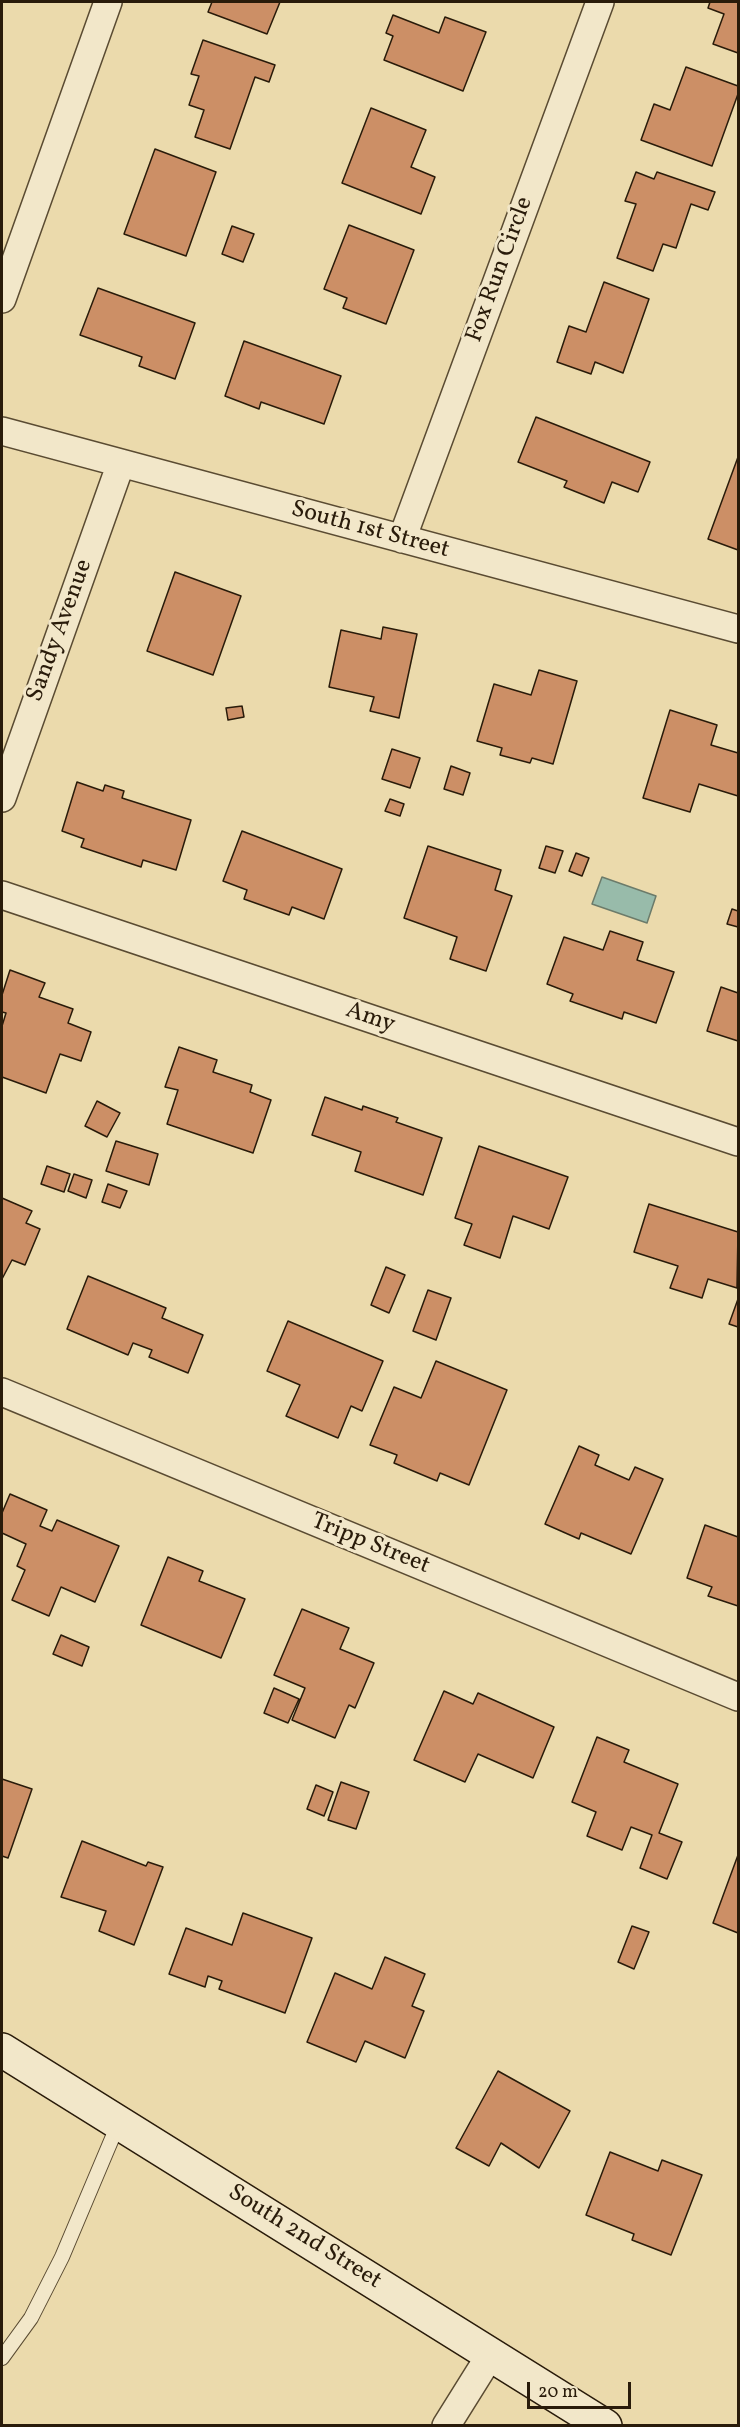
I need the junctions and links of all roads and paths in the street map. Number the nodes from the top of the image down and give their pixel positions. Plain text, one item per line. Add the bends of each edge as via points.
1 (108, 2) edge
2 (600, 2) edge
3 (2, 299) edge
4 (2, 431) edge
5 (121, 464) junction
6 (402, 539) junction
7 (738, 629) edge
8 (2, 798) edge
9 (2, 895) edge
10 (738, 1142) edge
11 (2, 1392) edge
12 (738, 1697) edge
13 (2, 2050) edge
14 (119, 2122) junction
15 (491, 2354) junction
16 (2, 2358) edge
17 (590, 2422) edge
18 (446, 2426) edge

1 - 3 street
2 - 6 street, Fox Run Circle
4 - 5 street, South 1st Street
5 - 6 street, South 1st Street
5 - 8 street, Sandy Avenue
6 - 7 street, South 1st Street
9 - 10 street, Amy
11 - 12 street, Tripp Street
13 - 14 main road, South 2nd Street
14 - 15 main road, South 2nd Street
14 - 16 lane via 62,2257 31,2318
15 - 17 main road, South 2nd Street
15 - 18 street

